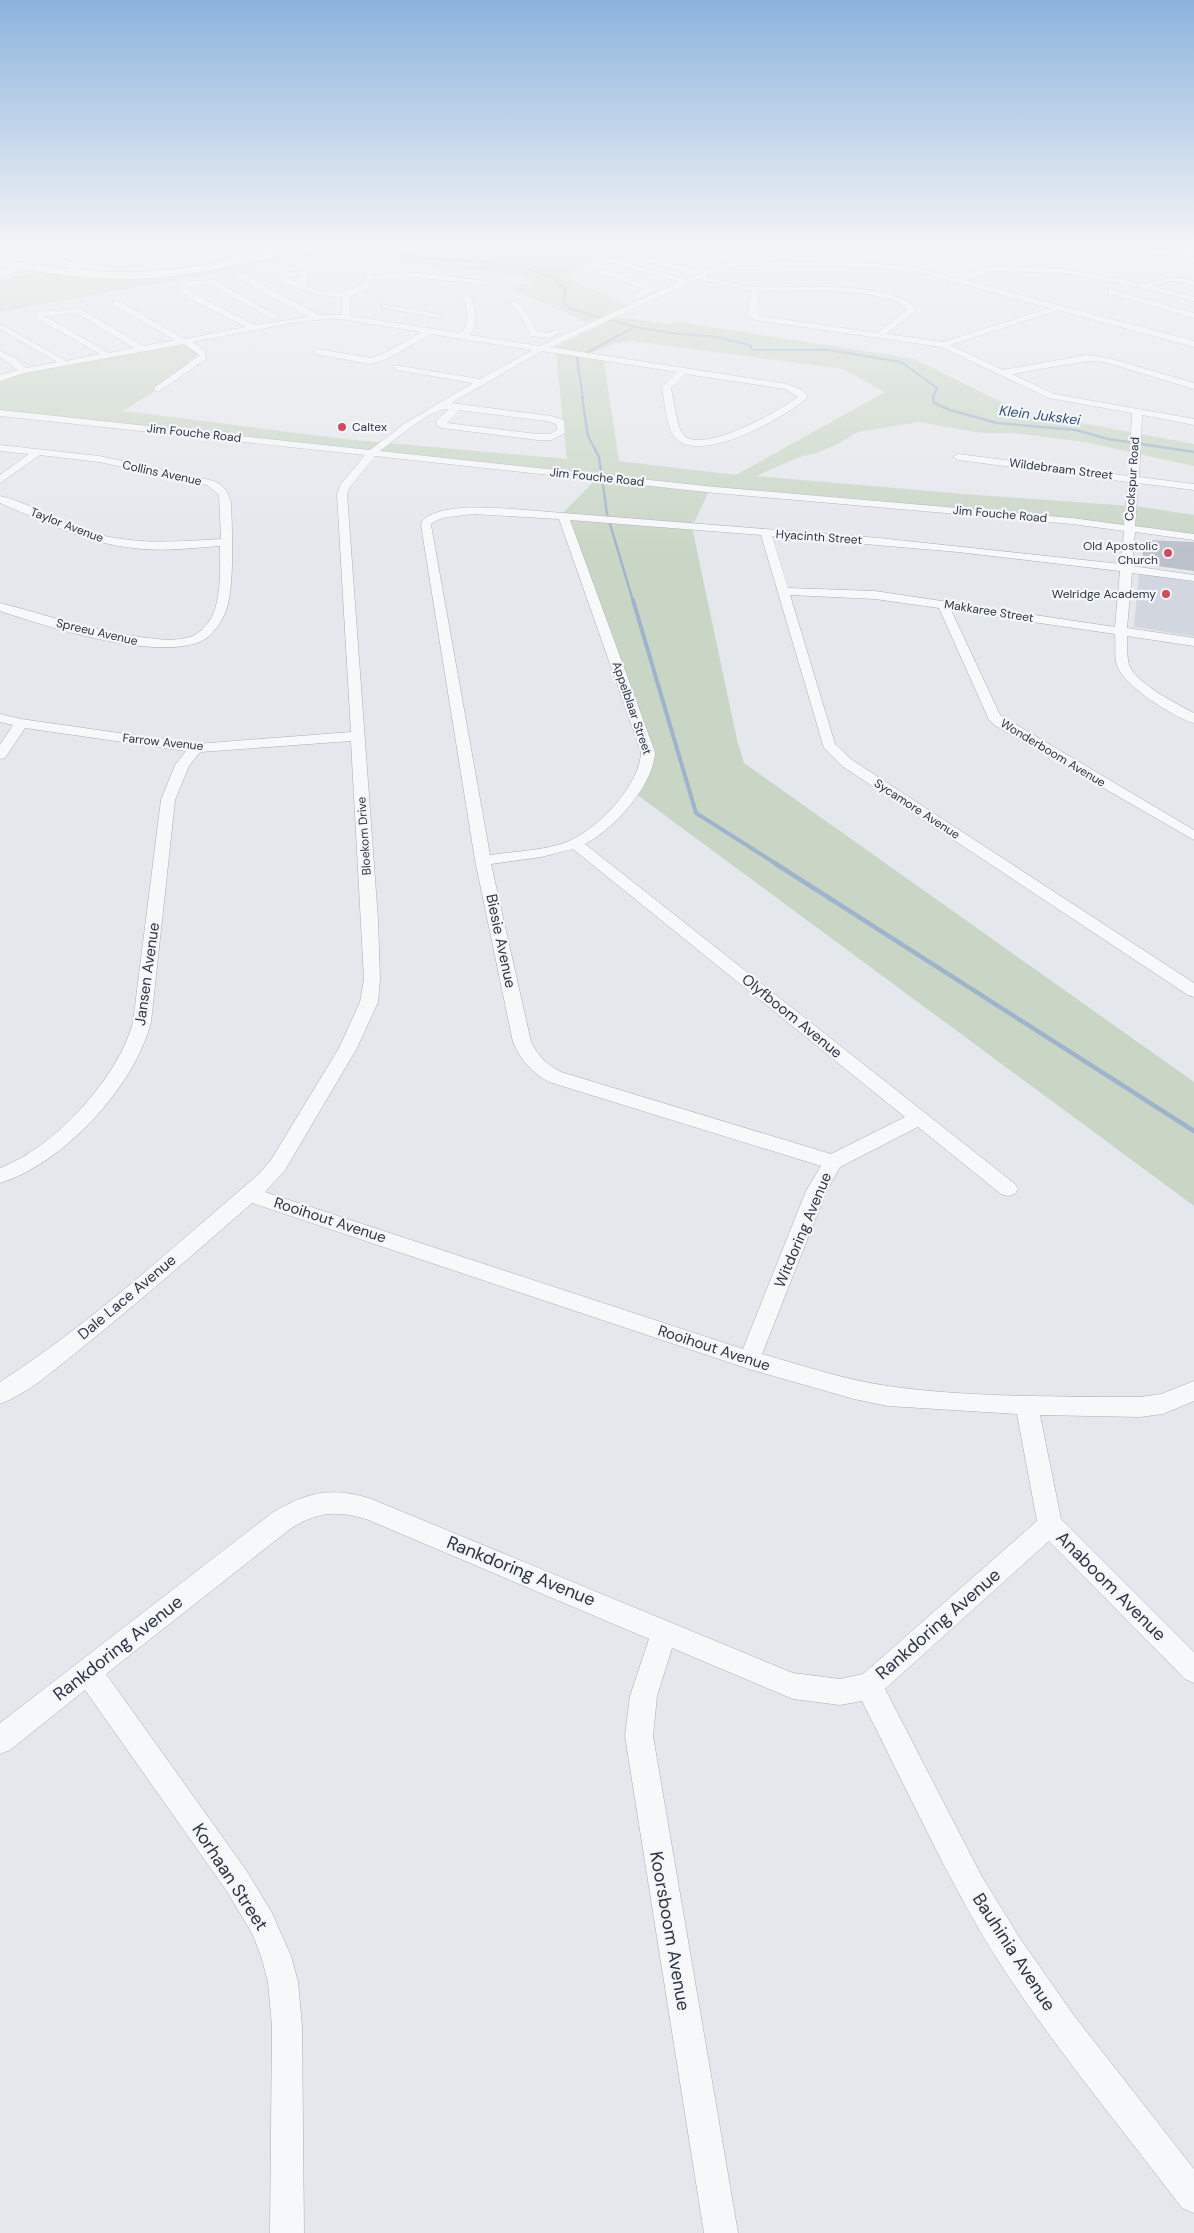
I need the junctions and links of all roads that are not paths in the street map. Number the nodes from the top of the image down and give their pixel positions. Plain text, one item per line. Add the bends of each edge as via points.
1 (32, 345) edge
2 (90, 345) edge
3 (135, 345) edge
4 (162, 345) edge
5 (190, 345) edge
6 (404, 345) edge
7 (525, 345) edge
8 (546, 345) edge
9 (943, 345) edge
10 (542, 348) junction
11 (142, 349) junction
12 (318, 352) dead end
13 (0, 354) edge
14 (107, 355) junction
15 (506, 355) dead end
16 (523, 358) junction
17 (64, 364) junction
18 (397, 367) dead end
19 (24, 371) junction
20 (683, 371) junction
21 (1001, 373) junction
22 (0, 378) edge
23 (482, 382) junction
24 (1194, 386) edge
25 (158, 389) dead end
26 (442, 405) junction
27 (456, 408) junction
28 (1137, 412) junction
29 (0, 413) edge
30 (1194, 422) edge
31 (0, 448) edge
32 (38, 452) junction
33 (373, 452) junction
34 (958, 457) dead end
35 (596, 477) joint
36 (1134, 478) junction
37 (609, 479) joint
38 (0, 480) edge
39 (1194, 487) edge
40 (0, 498) edge
41 (444, 514) joint
42 (563, 516) junction
43 (1129, 528) junction
44 (766, 533) junction
45 (1194, 537) edge
46 (226, 542) junction
47 (1127, 567) junction
48 (1194, 578) edge
49 (783, 591) junction
50 (944, 604) junction
51 (3, 611) edge
52 (1121, 631) junction
53 (194, 640) joint
54 (1194, 642) edge
55 (0, 718) edge
56 (1194, 719) edge
57 (21, 723) junction
58 (357, 736) junction
59 (196, 748) junction
60 (0, 756) edge
61 (1194, 836) edge
62 (576, 844) junction
63 (483, 860) junction
64 (1194, 991) edge
65 (919, 1118) junction
66 (833, 1162) junction
67 (0, 1176) edge
68 (1008, 1189) dead end
69 (249, 1194) junction
70 (749, 1360) junction
71 (1194, 1391) edge
72 (0, 1394) edge
73 (1027, 1406) junction
74 (1050, 1525) junction
75 (665, 1631) junction
76 (1194, 1670) edge
77 (88, 1672) junction
78 (869, 1686) junction
79 (0, 1740) edge
80 (1194, 2196) edge
81 (287, 2233) edge
82 (721, 2233) edge

1 - 17 street
2 - 14 street
3 - 11 street
4 - 11 street
5 - 25 street via 203,357
6 - 12 street via 370,361
7 - 10 street
8 - 10 street, Bloekom Drive
9 - 21 street
10 - 16 street, Bloekom Drive
10 - 20 street
11 - 14 street
13 - 19 street
14 - 17 street
15 - 16 street
16 - 23 street, Bloekom Drive
17 - 19 street
18 - 23 street
19 - 22 street
20 - 20 street via 786,388 799,392 803,397 721,440 693,444 677,434 666,386
21 - 24 street via 1087,358 1105,360
21 - 28 street via 1052,396
23 - 26 street, Bloekom Drive
26 - 27 street
26 - 33 street, Bloekom Drive
27 - 27 street via 442,420 442,425 537,437 552,436 562,430 561,422 554,419
28 - 30 street
28 - 36 street, Cockspur Road
29 - 33 street, Jim Fouche Road
31 - 32 street, Collins Avenue
32 - 38 street
32 - 46 street, Collins Avenue via 99,459 210,483 224,496
33 - 35 street, Jim Fouche Road
33 - 58 street, Bloekom Drive via 342,494
34 - 36 street, Wildebraam Street
35 - 37 street, Jim Fouche Road
36 - 39 street, Wildebraam Street
36 - 43 street, Cockspur Road
37 - 43 street, Jim Fouche Road
40 - 46 street, Taylor Avenue via 90,536 118,543 154,546
41 - 42 street, Hyacinth Street via 498,512
41 - 63 street, Biesie Avenue via 431,519 426,525
42 - 44 street, Hyacinth Street
42 - 62 street, Appelblaar Street via 650,757 646,772 634,791 596,830
43 - 45 street, Jim Fouche Road
43 - 47 street, Cockspur Road
44 - 47 street, Hyacinth Street via 956,548
44 - 49 street, Sycamore Avenue
46 - 53 street, Collins Avenue via 221,609 216,620
47 - 48 street, Hyacinth Street
47 - 52 street, Cockspur Road
49 - 50 street, Makkaree Street via 875,595
49 - 64 street, Sycamore Avenue via 829,745 838,757
50 - 52 street, Makkaree Street
50 - 61 street, Wonderboom Avenue via 994,717
51 - 53 street, Spreeu Avenue via 136,641 169,645
52 - 54 street, Makkaree Street
52 - 56 street, Cockspur Road via 1123,666 1131,677
55 - 57 street, Farrow Avenue
57 - 59 street, Farrow Avenue
57 - 60 street
58 - 59 street, Farrow Avenue
58 - 69 street, Bloekom Drive via 372,962 369,1002 348,1048 300,1132 278,1165
59 - 67 street, Jansen Avenue via 176,778 165,816 142,1022 136,1044 107,1088 68,1130 20,1169
62 - 63 street, Appelblaar Street
62 - 65 street, Olyfboom Avenue
63 - 66 street, Biesie Avenue via 522,1042 535,1065 578,1085
65 - 66 street, Witdoring Avenue
65 - 68 street, Olyfboom Avenue
66 - 70 street, Witdoring Avenue via 816,1191
69 - 70 street, Rooihout Avenue
69 - 72 street, Dale Lace Avenue via 76,1341
70 - 73 street, Rooihout Avenue via 827,1383 888,1396
71 - 73 street, Rooihout Avenue via 1163,1404 1140,1407
73 - 74 street, Anaboom Avenue
74 - 76 street, Anaboom Avenue
74 - 78 street, Rankdoring Avenue
75 - 77 street, Rankdoring Avenue via 370,1509 353,1503 323,1502 309,1505 281,1521
75 - 78 street, Rankdoring Avenue via 793,1686 840,1692
75 - 82 street, Koorsboom Avenue via 638,1715 639,1736
77 - 79 street, Rankdoring Avenue
77 - 81 street, Korhaan Street via 236,1880 262,1923 276,1956 284,1982 287,2026
78 - 80 street, Bauhinia Avenue via 971,1885 1008,1948 1064,2028

